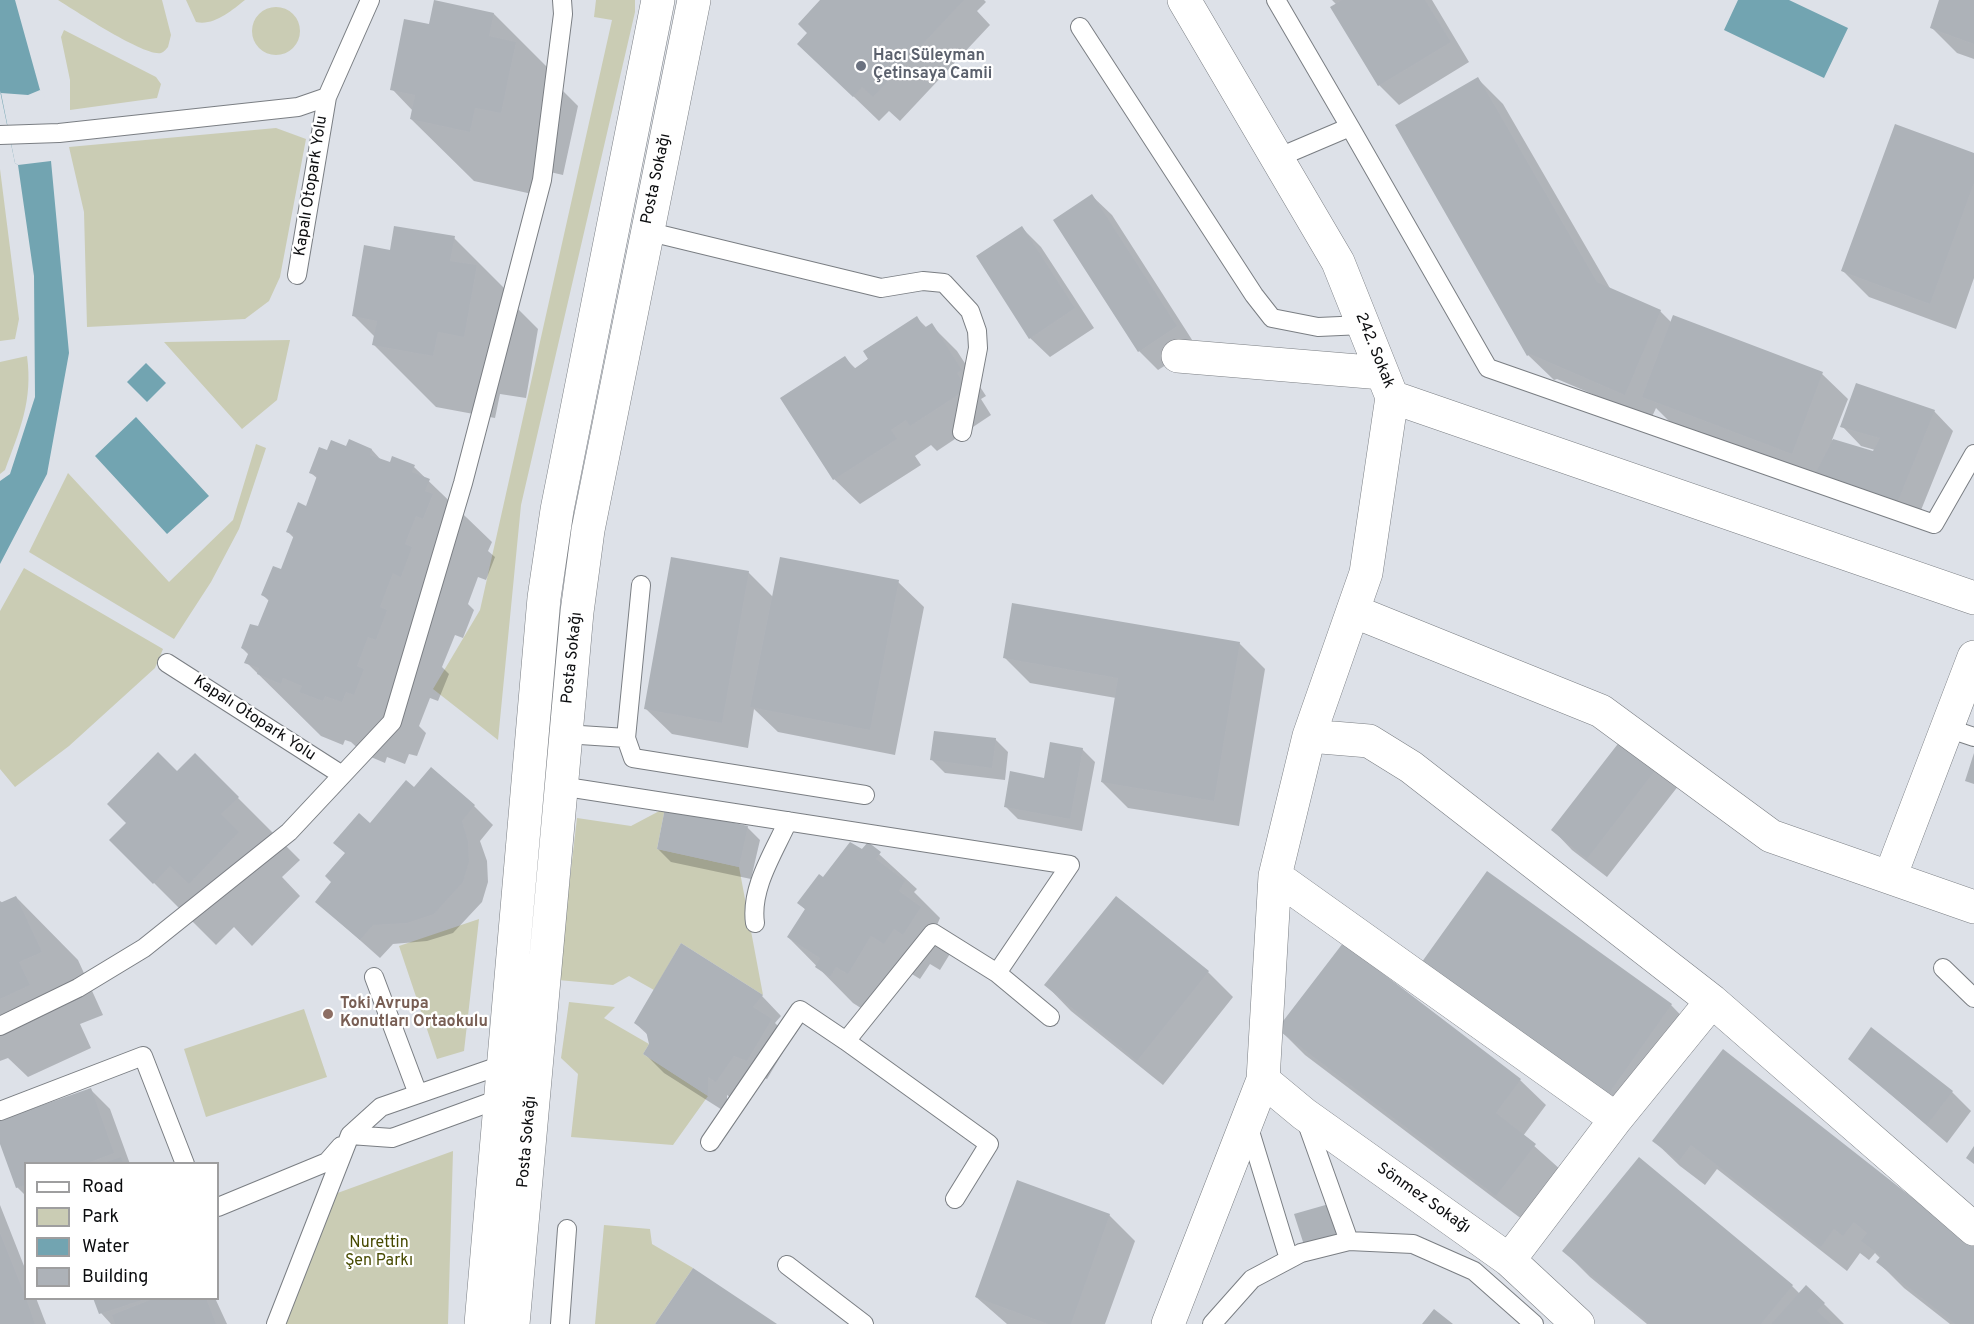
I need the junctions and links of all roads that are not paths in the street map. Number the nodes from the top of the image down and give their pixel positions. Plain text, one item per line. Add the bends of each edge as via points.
1 (370, 0) edge
2 (562, 0) edge
3 (658, 0) edge
4 (694, 0) edge
5 (1184, 0) edge
6 (1276, 0) edge
7 (1080, 27) dead end
8 (327, 97) junction
9 (1350, 127) junction
10 (0, 135) edge
11 (1277, 158) junction
12 (646, 231) junction
13 (297, 276) dead end
14 (1363, 325) junction
15 (1178, 357) dead end
16 (1387, 385) junction
17 (962, 432) dead end
18 (1974, 454) edge
19 (641, 585) dead end
20 (1974, 598) edge
21 (1353, 611) junction
22 (1974, 657) edge
23 (167, 663) dead end
24 (1960, 733) edge
25 (565, 734) junction
26 (1309, 736) junction
27 (626, 738) junction
28 (342, 775) junction
29 (560, 786) junction
30 (866, 795) dead end
31 (789, 821) junction
32 (1275, 876) junction
33 (1890, 878) junction
34 (1974, 907) edge
35 (755, 923) dead end
36 (1943, 968) dead end
37 (997, 973) junction
38 (374, 977) dead end
39 (1974, 998) edge
40 (1713, 1001) junction
41 (1050, 1017) dead end
42 (0, 1026) edge
43 (846, 1041) junction
44 (502, 1065) junction
45 (1263, 1080) junction
46 (418, 1094) junction
47 (499, 1099) junction
48 (0, 1111) edge
49 (1304, 1114) junction
50 (1616, 1119) junction
51 (1248, 1123) junction
52 (350, 1136) junction
53 (710, 1142) dead end
54 (184, 1162) edge
55 (955, 1199) dead end
56 (219, 1207) edge
57 (567, 1229) dead end
58 (1974, 1229) edge
59 (1349, 1241) junction
60 (1289, 1259) junction
61 (1509, 1260) junction
62 (787, 1265) dead end
63 (276, 1324) edge
64 (481, 1324) edge
65 (513, 1324) edge
66 (560, 1324) edge
67 (864, 1324) edge
68 (1168, 1324) edge
69 (1212, 1324) edge
70 (1534, 1324) edge
71 (1578, 1324) edge

1 - 8 lane, Kapalı Otopark Yolu
2 - 28 lane via 542,180 463,483 392,722
3 - 44 street, Posta Sokağı via 555,521 544,598
4 - 12 street, Posta Sokağı
5 - 11 street, 242. Sokak
6 - 9 lane
7 - 14 lane via 1272,318 1318,327
8 - 10 lane via 298,107 57,133
8 - 13 lane, Kapalı Otopark Yolu
9 - 11 lane
9 - 18 lane via 1488,368 1934,524
11 - 14 street, 242. Sokak via 1338,262
12 - 17 lane via 880,288 923,280 944,283 970,311 977,331 978,348
12 - 25 street, Posta Sokağı via 588,530
14 - 16 street, 242. Sokak
15 - 16 street
16 - 20 street
16 - 21 street, 242. Sokak via 1366,573
19 - 27 lane
21 - 26 street, 242. Sokak
21 - 33 street via 1601,711 1771,836
22 - 24 street
23 - 28 lane, Kapalı Otopark Yolu
24 - 33 street
25 - 27 lane
25 - 29 street, Posta Sokağı
26 - 32 street, 242. Sokak
26 - 40 street via 1369,741 1411,767
27 - 30 lane via 633,758
28 - 42 lane via 289,832 144,948 78,988
29 - 31 lane
29 - 65 street, Posta Sokağı
31 - 35 lane via 759,886 753,913
31 - 37 lane via 1070,865
32 - 45 street, 242. Sokak
32 - 50 street
33 - 34 street
36 - 39 lane
37 - 41 lane
37 - 43 lane via 933,933
38 - 46 lane
40 - 50 street
40 - 58 street
43 - 53 lane via 800,1010
43 - 55 lane via 989,1144
44 - 46 lane
44 - 47 street, Posta Sokağı
45 - 49 street, Sönmez Sokağı
45 - 51 street, 242. Sokak
46 - 52 lane via 381,1107
47 - 52 lane via 392,1138
47 - 64 street, Posta Sokağı
48 - 54 lane via 143,1056
49 - 59 lane
49 - 61 street, Sönmez Sokağı
50 - 61 street
51 - 60 lane
51 - 68 street, 242. Sokak
52 - 56 lane via 327,1162
52 - 63 lane
57 - 66 lane
59 - 60 lane
59 - 70 lane via 1413,1244 1464,1266
60 - 69 lane via 1252,1279
61 - 71 street, Sönmez Sokağı
62 - 67 lane

